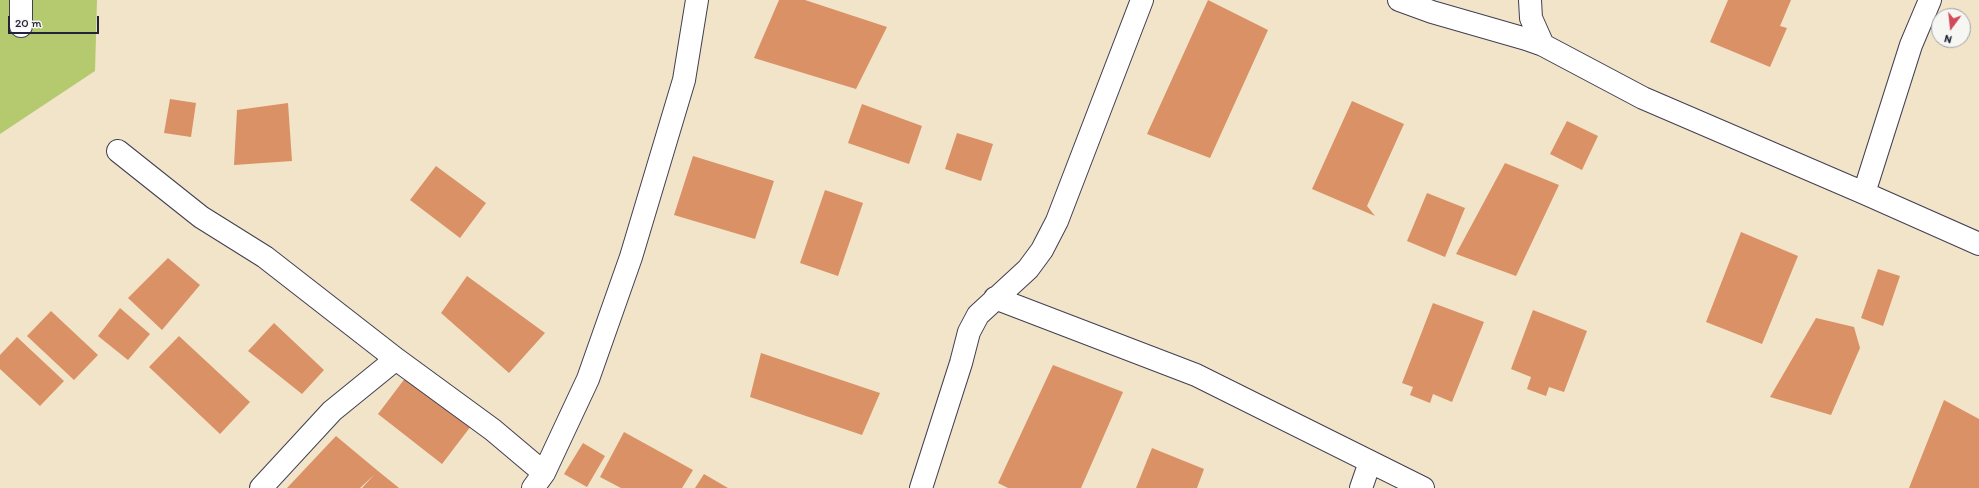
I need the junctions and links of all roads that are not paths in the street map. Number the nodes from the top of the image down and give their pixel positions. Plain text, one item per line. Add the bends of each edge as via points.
1 (21, 0) edge
2 (697, 0) edge
3 (1142, 0) edge
4 (1399, 0) edge
5 (1530, 0) edge
6 (1930, 0) edge
7 (20, 26) dead end
8 (1543, 45) junction
9 (118, 151) dead end
10 (1864, 192) junction
11 (1979, 244) edge
12 (995, 298) junction
13 (396, 359) junction
14 (1370, 462) junction
15 (539, 481) edge
16 (261, 488) edge
17 (920, 488) edge
18 (1361, 488) edge
19 (1423, 488) edge

1 - 7 street
2 - 15 street via 684,80 631,257 588,379
3 - 12 street via 1057,221 1042,250 1028,269
4 - 8 street
5 - 8 street via 1531,18
6 - 10 street via 1911,45
8 - 10 street via 1643,98
9 - 13 street via 201,217 265,257
10 - 11 street
12 - 14 street via 1196,375
12 - 17 street via 978,315 969,332
13 - 15 street via 493,430
13 - 16 street via 332,411
14 - 18 street
14 - 19 street

